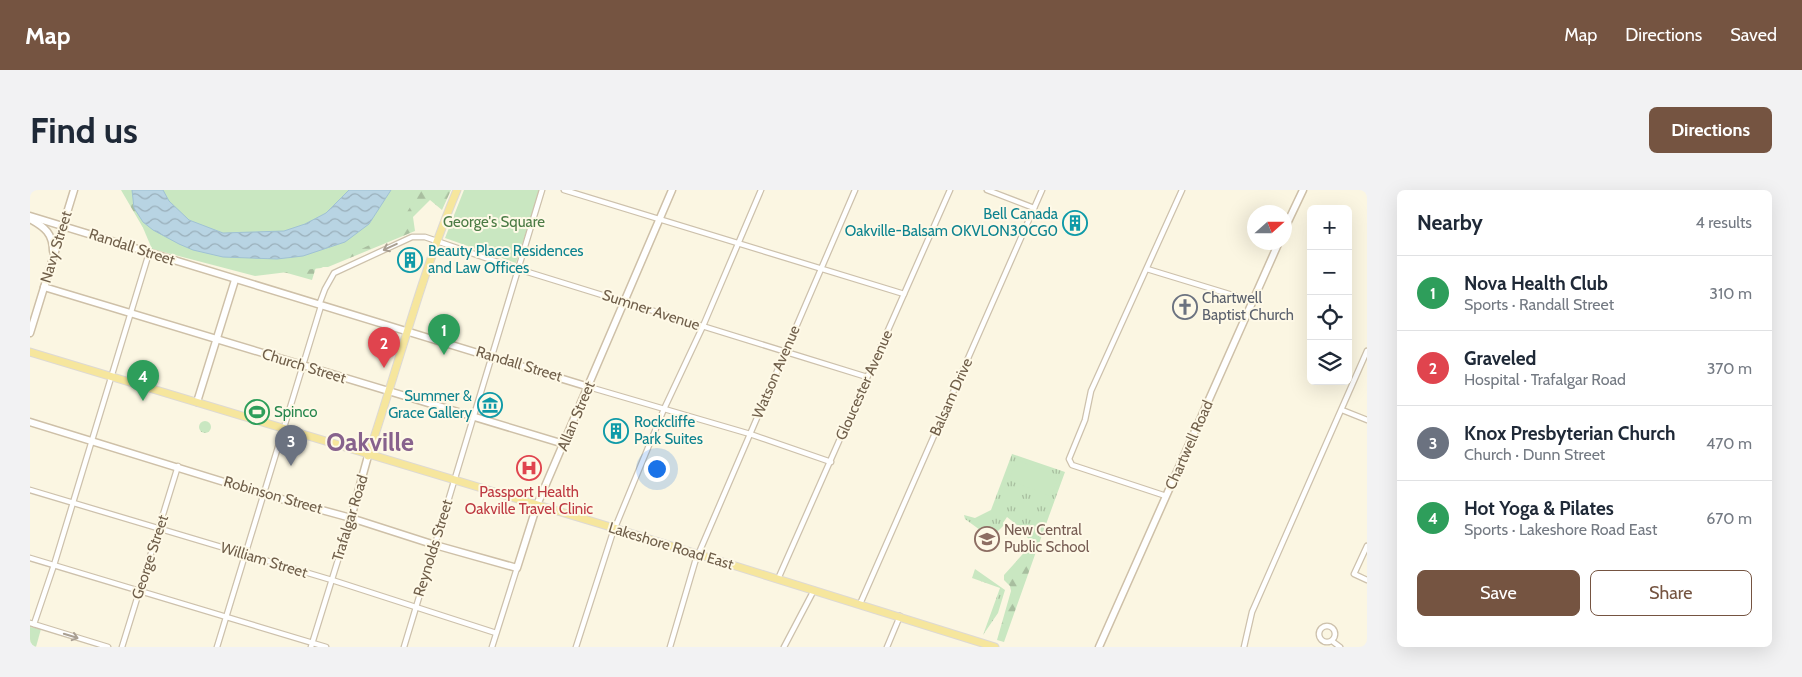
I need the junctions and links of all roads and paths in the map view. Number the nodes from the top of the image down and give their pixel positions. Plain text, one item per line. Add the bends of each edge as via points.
1 (74, 190) edge
2 (457, 190) edge
3 (542, 190) edge
4 (564, 190) edge
5 (672, 190) edge
6 (761, 190) edge
7 (855, 190) edge
8 (950, 190) edge
9 (987, 190) edge
10 (1042, 190) edge
11 (1182, 190) edge
12 (1303, 190) edge
13 (1034, 208) junction
14 (1292, 213) edge
15 (30, 217) edge
16 (659, 219) junction
17 (64, 225) junction
18 (436, 241) junction
19 (739, 244) junction
20 (1275, 250) edge
21 (149, 254) junction
22 (53, 258) junction
23 (821, 268) junction
24 (518, 269) junction
25 (1147, 269) junction
26 (235, 280) junction
27 (44, 287) junction
28 (904, 294) junction
29 (624, 300) junction
30 (1252, 301) junction
31 (320, 306) junction
32 (131, 312) junction
33 (703, 326) junction
34 (410, 330) junction
35 (30, 333) edge
36 (217, 339) junction
37 (1367, 351) edge
38 (30, 352) edge
39 (786, 352) junction
40 (492, 356) junction
41 (303, 366) junction
42 (110, 376) junction
43 (867, 377) junction
44 (589, 386) junction
45 (390, 392) junction
46 (197, 402) junction
47 (664, 409) junction
48 (1342, 410) junction
49 (474, 416) junction
50 (1367, 420) edge
51 (30, 422) edge
52 (284, 428) junction
53 (750, 434) junction
54 (91, 440) junction
55 (564, 444) junction
56 (368, 456) junction
57 (831, 462) junction
58 (178, 466) junction
59 (454, 480) junction
60 (30, 490) edge
61 (263, 494) junction
62 (1166, 496) junction
63 (72, 503) junction
64 (537, 505) junction
65 (351, 518) junction
66 (160, 528) junction
67 (614, 528) junction
68 (435, 545) junction
69 (1367, 546) edge
70 (244, 555) junction
71 (698, 555) junction
72 (30, 558) edge
73 (54, 565) junction
74 (517, 568) junction
75 (331, 580) junction
76 (778, 580) junction
77 (1367, 580) edge
78 (814, 590) junction
79 (139, 591) junction
80 (860, 604) junction
81 (415, 606) junction
82 (226, 616) junction
83 (900, 616) junction
84 (32, 624) edge
85 (496, 633) junction
86 (1332, 641) dead end
87 (312, 645) edge
88 (108, 647) edge
89 (122, 647) edge
90 (216, 647) edge
91 (326, 647) edge
92 (404, 647) edge
93 (492, 647) edge
94 (576, 647) edge
95 (670, 647) edge
96 (784, 647) edge
97 (887, 647) edge
98 (995, 647) edge
99 (1099, 647) edge
100 (1244, 647) edge
101 (1340, 647) edge

1 - 17 street, Navy Street
2 - 18 main road, Trafalgar Road
3 - 24 street, Reynolds Street
4 - 16 street
5 - 16 street, Allan Street
6 - 19 street
7 - 23 street, Watson Avenue
8 - 28 street, Gloucester Avenue
9 - 13 street
10 - 13 street, Balsam Drive
11 - 25 street
12 - 14 street
13 - 80 street, Balsam Drive
15 - 17 street, Randall Street
15 - 22 street via 52,236
16 - 19 street
16 - 29 street, Allan Street
17 - 21 street, Randall Street
17 - 22 street, Navy Street
18 - 24 street, Sumner Avenue
18 -> 31 street, Sumner Avenue via 412,237 334,273
18 - 34 main road, Trafalgar Road
19 - 23 street
19 - 33 street
20 - 30 street, Chartwell Road
21 - 26 street, Randall Street
21 - 32 street
22 - 27 street, Navy Street
23 - 28 street
23 - 39 street, Watson Avenue
24 - 29 street, Sumner Avenue
24 - 40 street, Reynolds Street
25 - 30 street
25 - 62 street via 1091,391 1085,420 1069,458 1072,465
26 - 31 street, Randall Street
26 - 36 street
27 - 32 street, Church Street
27 - 35 street, Navy Street
28 - 43 street, Gloucester Avenue
29 - 33 street, Sumner Avenue
29 - 44 street, Allan Street
30 - 62 street, Chartwell Road
31 - 34 street, Randall Street
31 - 41 street, Sumner Avenue
32 - 36 street, Church Street
32 - 42 street
33 - 39 street, Sumner Avenue
33 - 47 street
34 - 40 street, Randall Street
34 - 45 main road, Trafalgar Road
36 - 41 street, Church Street
36 - 46 street
37 - 48 street
38 - 42 main road, Lakeshore Road East
39 - 43 street, Sumner Avenue
39 - 53 street, Watson Avenue
40 - 44 street, Randall Street
40 - 49 street, Reynolds Street
41 - 45 street, Church Street
41 - 52 street, Sumner Avenue
42 - 46 main road, Lakeshore Road East
42 - 54 street
43 - 57 street, Gloucester Avenue
44 - 47 street, Randall Street
44 - 55 street, Allan Street
45 - 49 street, Church Street
45 - 56 main road, Trafalgar Road
46 - 52 main road, Lakeshore Road East
47 - 53 street, Randall Street
47 - 67 street
48 - 50 street
48 - 100 street via 1252,612
49 - 55 street, Church Street
49 - 59 street, Reynolds Street
51 - 54 street, Robinson Street
52 - 56 main road, Lakeshore Road East
52 - 61 street, Sumner Avenue
53 - 57 street, Randall Street
53 - 71 street, Watson Avenue
54 - 58 street, Robinson Street
54 - 63 street
55 - 64 street, Allan Street
56 - 59 main road, Lakeshore Road East
56 - 65 street, Trafalgar Road
57 - 76 street, Gloucester Avenue
58 - 61 street, Robinson Street
58 - 66 street, George Street
59 - 64 main road, Lakeshore Road East
59 - 68 street, Reynolds Street
60 - 63 street, William Street
61 - 65 street, Robinson Street
61 - 70 street, Sumner Avenue
62 - 99 street, Chartwell Road
63 - 66 street, William Street
63 - 73 street
64 - 67 main road, Lakeshore Road East
64 - 74 street, Allan Street
65 - 68 street, Robinson Street
65 - 75 street, Trafalgar Road
66 - 70 street, William Street
66 - 79 street, George Street
67 - 71 main road, Lakeshore Road East
67 - 94 street
68 - 74 street, Robinson Street
68 - 81 street, Reynolds Street
69 - 77 street via 1354,574
70 - 75 street, William Street
70 - 82 street, Sumner Avenue
71 - 76 main road, Lakeshore Road East
71 - 95 street, Watson Avenue
72 - 73 street
73 - 79 street
73 - 84 street
74 - 85 street, Allan Street
75 - 81 street, William Street
75 - 87 street, Trafalgar Road
76 - 78 main road, Lakeshore Road East
78 - 80 main road, Lakeshore Road East
78 - 96 street
79 - 82 street
79 - 89 street, George Street
80 - 83 main road, Lakeshore Road East
81 - 85 street, William Street
81 - 92 street, Reynolds Street
82 - 87 street
82 - 90 street, Sumner Avenue
83 - 97 street
83 - 98 main road, Lakeshore Road East
84 -> 88 street
85 - 93 street, Allan Street
86 - 101 street
87 - 91 street

